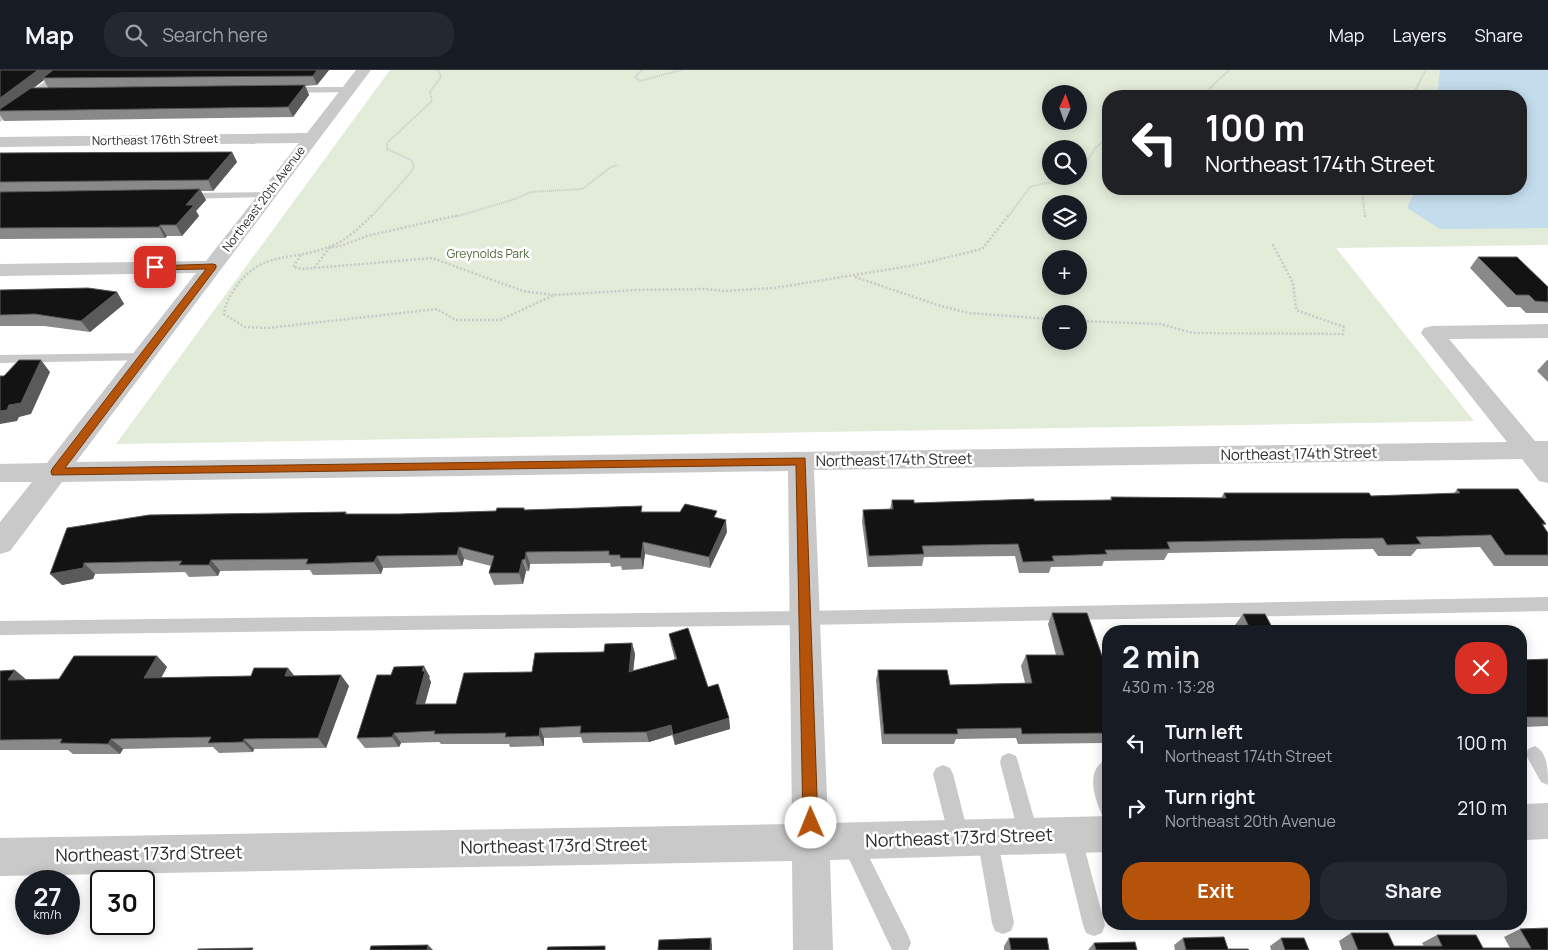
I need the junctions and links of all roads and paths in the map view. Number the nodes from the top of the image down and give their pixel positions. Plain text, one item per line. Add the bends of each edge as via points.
1 (65, 70) edge
2 (364, 70) edge
3 (438, 70) edge
4 (642, 70) edge
5 (681, 70) edge
6 (1229, 70) edge
7 (1426, 70) edge
8 (280, 90) edge
9 (349, 90) junction
10 (1208, 90) edge
11 (1415, 90) edge
12 (55, 92) edge
13 (35, 93) junction
14 (0, 119) edge
15 (311, 138) junction
16 (0, 142) edge
17 (1102, 142) edge
18 (1087, 161) edge
19 (619, 165) dead end
20 (1042, 184) edge
21 (268, 195) junction
22 (1363, 195) edge
23 (168, 196) edge
24 (1365, 218) dead end
25 (1272, 243) dead end
26 (330, 247) junction
27 (302, 255) junction
28 (213, 266) junction
29 (314, 268) junction
30 (0, 270) edge
31 (852, 276) junction
32 (554, 296) junction
33 (1042, 319) edge
34 (1087, 321) edge
35 (1548, 331) edge
36 (144, 357) junction
37 (0, 359) edge
38 (1539, 451) edge
39 (801, 461) junction
40 (56, 472) junction
41 (0, 473) edge
42 (1548, 474) edge
43 (0, 543) edge
44 (1548, 604) edge
45 (806, 618) junction
46 (0, 628) edge
47 (1534, 756) dead end
48 (1009, 762) dead end
49 (943, 774) dead end
50 (1102, 775) edge
51 (1548, 776) edge
52 (1102, 788) edge
53 (1548, 821) edge
54 (1527, 822) edge
55 (1102, 834) edge
56 (1071, 835) junction
57 (1029, 836) junction
58 (973, 837) junction
59 (856, 840) junction
60 (811, 842) junction
61 (0, 857) edge
62 (1003, 923) dead end
63 (1094, 925) dead end
64 (900, 943) dead end
65 (813, 950) edge

1 - 13 lane
2 - 9 street, Northeast 20th Avenue
3 - 26 path via 441,77 430,92 432,101 386,148 410,160 414,165 412,171 376,213
4 - 5 path via 635,77 640,81
6 - 10 path
7 - 11 path
8 - 9 lane
9 - 15 street, Northeast 20th Avenue
12 - 13 lane
13 - 14 lane
15 - 16 street, Northeast 176th Street
15 - 21 street, Northeast 20th Avenue
17 - 18 path
19 - 26 path via 611,167 582,189 531,192 440,222 367,236
20 - 31 path via 1030,187 982,249
21 - 23 lane
21 - 28 street, Northeast 20th Avenue
22 - 24 path
25 - 34 path via 1290,271 1298,298 1296,310 1344,327 1343,334 1193,333 1160,324
26 - 27 path
26 - 29 path
27 - 29 path via 293,267
27 - 32 path via 274,260 252,269 224,305 224,314 246,327 267,328 429,310 445,312 456,320 500,320
28 - 30 street
28 - 36 street, Northeast 20th Avenue
29 - 32 path via 432,258 523,291
31 - 32 path via 774,288 635,290
31 - 33 path via 969,313
35 - 38 street via 1432,333
36 - 37 lane
36 - 40 street, Northeast 20th Avenue
38 - 39 street, Northeast 174th Street
38 - 42 street
39 - 40 street, Northeast 174th Street
39 - 45 street
40 - 41 street, Northeast 174th Street
40 - 43 street, Northeast 20th Avenue
44 - 45 lane
45 - 46 lane
45 - 60 street
47 - 51 lane
48 - 57 lane
49 - 58 lane
50 - 52 lane
53 - 54 street
55 - 56 street, Northeast 173rd Street
56 - 57 street, Northeast 173rd Street
56 - 63 lane
57 - 58 street, Northeast 173rd Street
58 - 59 street, Northeast 173rd Street
58 - 62 lane via 992,856
59 - 60 street, Northeast 173rd Street
59 - 64 lane via 859,859
60 - 61 street, Northeast 173rd Street
60 - 65 street

